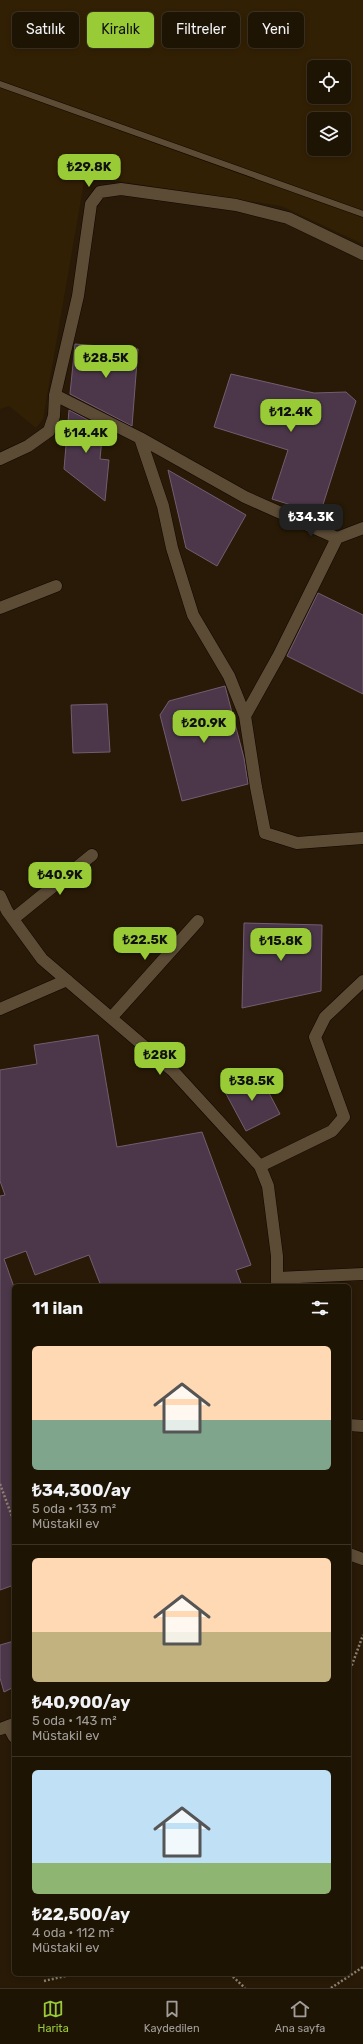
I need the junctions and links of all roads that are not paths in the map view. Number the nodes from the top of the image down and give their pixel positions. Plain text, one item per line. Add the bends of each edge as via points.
1 (0, 84) edge
2 (363, 214) edge
3 (363, 254) edge
4 (55, 395) junction
5 (140, 438) junction
6 (0, 459) edge
7 (363, 528) edge
8 (337, 538) junction
9 (56, 586) dead end
10 (0, 608) edge
11 (245, 716) junction
12 (363, 838) edge
13 (92, 855) dead end
14 (0, 896) edge
15 (13, 918) junction
16 (198, 921) dead end
17 (67, 980) junction
18 (363, 981) edge
19 (0, 1009) edge
20 (111, 1018) junction
21 (260, 1166) junction
22 (363, 1274) edge
23 (277, 1282) edge
24 (351, 1425) edge
25 (363, 1426) edge
26 (351, 1555) edge
27 (363, 1559) edge

1 - 2 lane
3 - 4 street via 288,218 236,204 121,189 100,192 91,204 78,296
4 - 5 street
4 - 6 street via 54,416 49,431 28,446
5 - 8 street via 245,497
5 - 11 street via 163,506 172,548 193,615 229,676
7 - 8 street
8 - 11 street via 279,655
9 - 10 street
11 - 12 street via 265,833 297,843
13 - 15 street
14 - 15 street
15 - 17 street via 42,959
16 - 20 street
17 - 19 street
17 - 20 street
18 - 21 street via 325,1017 314,1037 344,1117 332,1131
20 - 21 street via 173,1071
21 - 23 street via 268,1186 277,1256
22 - 23 street
24 - 25 street
26 - 27 street

